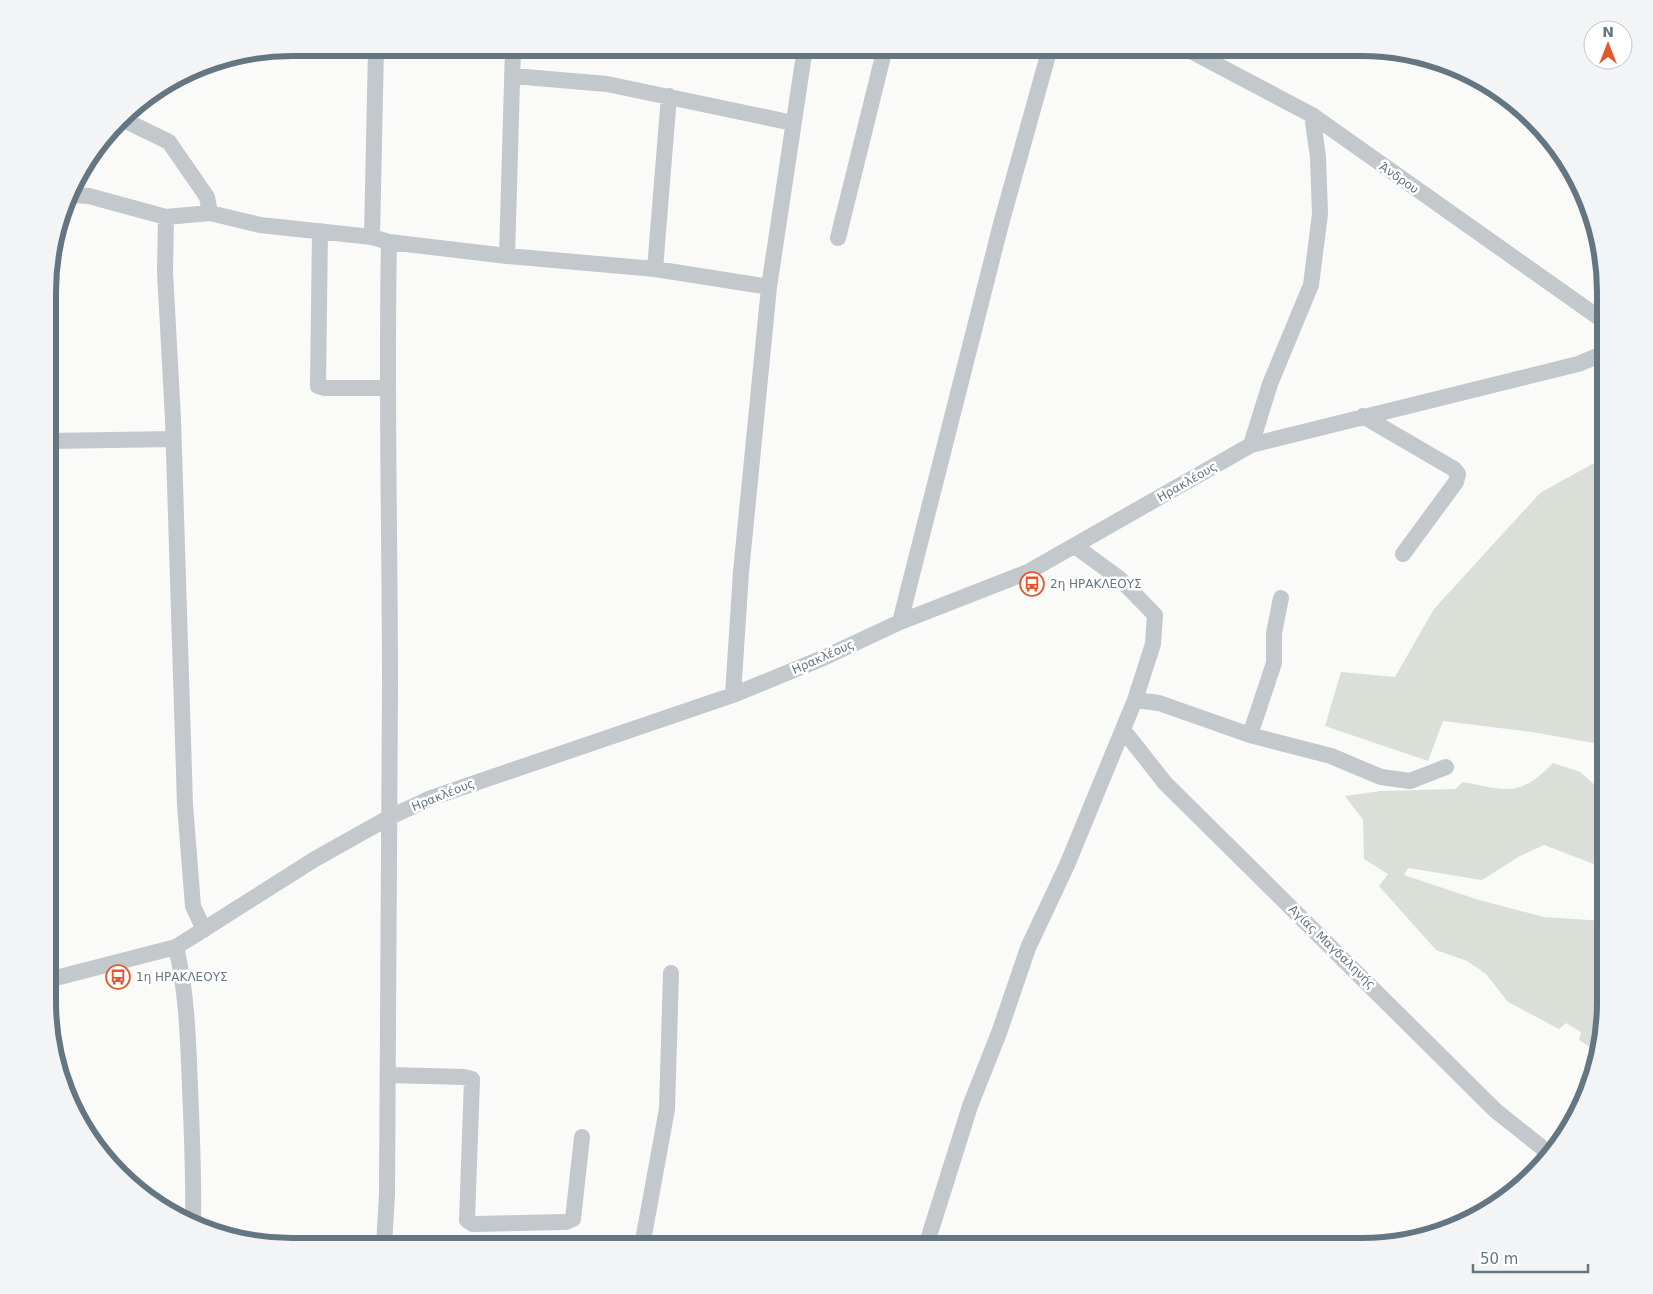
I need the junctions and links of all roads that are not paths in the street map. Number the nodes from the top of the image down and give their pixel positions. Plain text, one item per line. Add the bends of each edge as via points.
1 (376, 56) edge
2 (513, 56) edge
3 (804, 56) edge
4 (883, 56) edge
5 (1048, 56) edge
6 (1200, 56) edge
7 (513, 76) junction
8 (669, 96) junction
9 (1312, 115) junction
10 (128, 122) edge
11 (793, 123) junction
12 (77, 195) edge
13 (210, 213) junction
14 (166, 217) junction
15 (320, 231) junction
16 (372, 237) junction
17 (838, 238) dead end
18 (389, 242) junction
19 (507, 256) junction
20 (654, 269) junction
21 (769, 287) junction
22 (1597, 316) edge
23 (1597, 357) edge
24 (386, 388) junction
25 (1363, 416) junction
26 (173, 439) junction
27 (56, 441) edge
28 (1251, 445) junction
29 (1075, 546) junction
30 (1403, 554) dead end
31 (1280, 598) dead end
32 (900, 622) junction
33 (733, 695) junction
34 (1135, 700) junction
35 (1124, 731) junction
36 (1250, 735) junction
37 (1446, 767) dead end
38 (390, 817) junction
39 (204, 930) junction
40 (176, 947) junction
41 (671, 973) dead end
42 (56, 978) edge
43 (388, 1075) junction
44 (582, 1137) dead end
45 (1544, 1149) edge
46 (193, 1216) edge
47 (384, 1238) edge
48 (643, 1238) edge
49 (929, 1238) edge

1 - 16 street
2 - 7 street
3 - 11 street
4 - 17 street
5 - 32 street via 1001,224
6 - 9 street, Άνδρου
7 - 8 street via 607,84
7 - 19 street
8 - 11 street
8 - 20 street
9 - 22 street, Άνδρου
9 - 28 street via 1318,157 1320,214 1311,285 1270,384
10 - 13 street via 169,142 207,197
11 - 21 street
12 - 14 street
13 - 14 street
13 - 15 street via 260,225
14 - 26 street via 165,272
15 - 16 street
15 - 24 street via 318,386
16 - 18 street
18 - 19 street
18 - 24 street
19 - 20 street
20 - 21 street
21 - 33 street via 741,572
23 - 25 street, Ηρακλέους
24 - 38 street via 390,510
25 - 28 street, Ηρακλέους
25 - 30 street via 1458,474 1456,482
26 - 27 street
26 - 39 street via 185,805 193,906
28 - 29 street, Ηρακλέους
29 - 32 street, Ηρακλέους via 1028,572
29 - 34 street via 1120,579 1155,615 1153,644
31 - 36 street via 1274,633 1274,663
32 - 33 street, Ηρακλέους
33 - 38 street, Ηρακλέους via 483,779
34 - 35 street
34 - 36 street via 1159,703
35 - 45 street, Αγίας Μαγδαληνής via 1165,783 1496,1111
35 - 49 street via 1068,865 1028,948 970,1106
36 - 37 street via 1331,756 1381,777 1410,781
38 - 39 street, Ηρακλέους via 315,859
38 - 43 street
39 - 40 street, Ηρακλέους
40 - 42 street, Ηρακλέους
40 - 46 street via 187,1008
41 - 48 street via 666,1109
43 - 44 street via 472,1079 467,1220 472,1224 566,1222 573,1219
43 - 47 street

